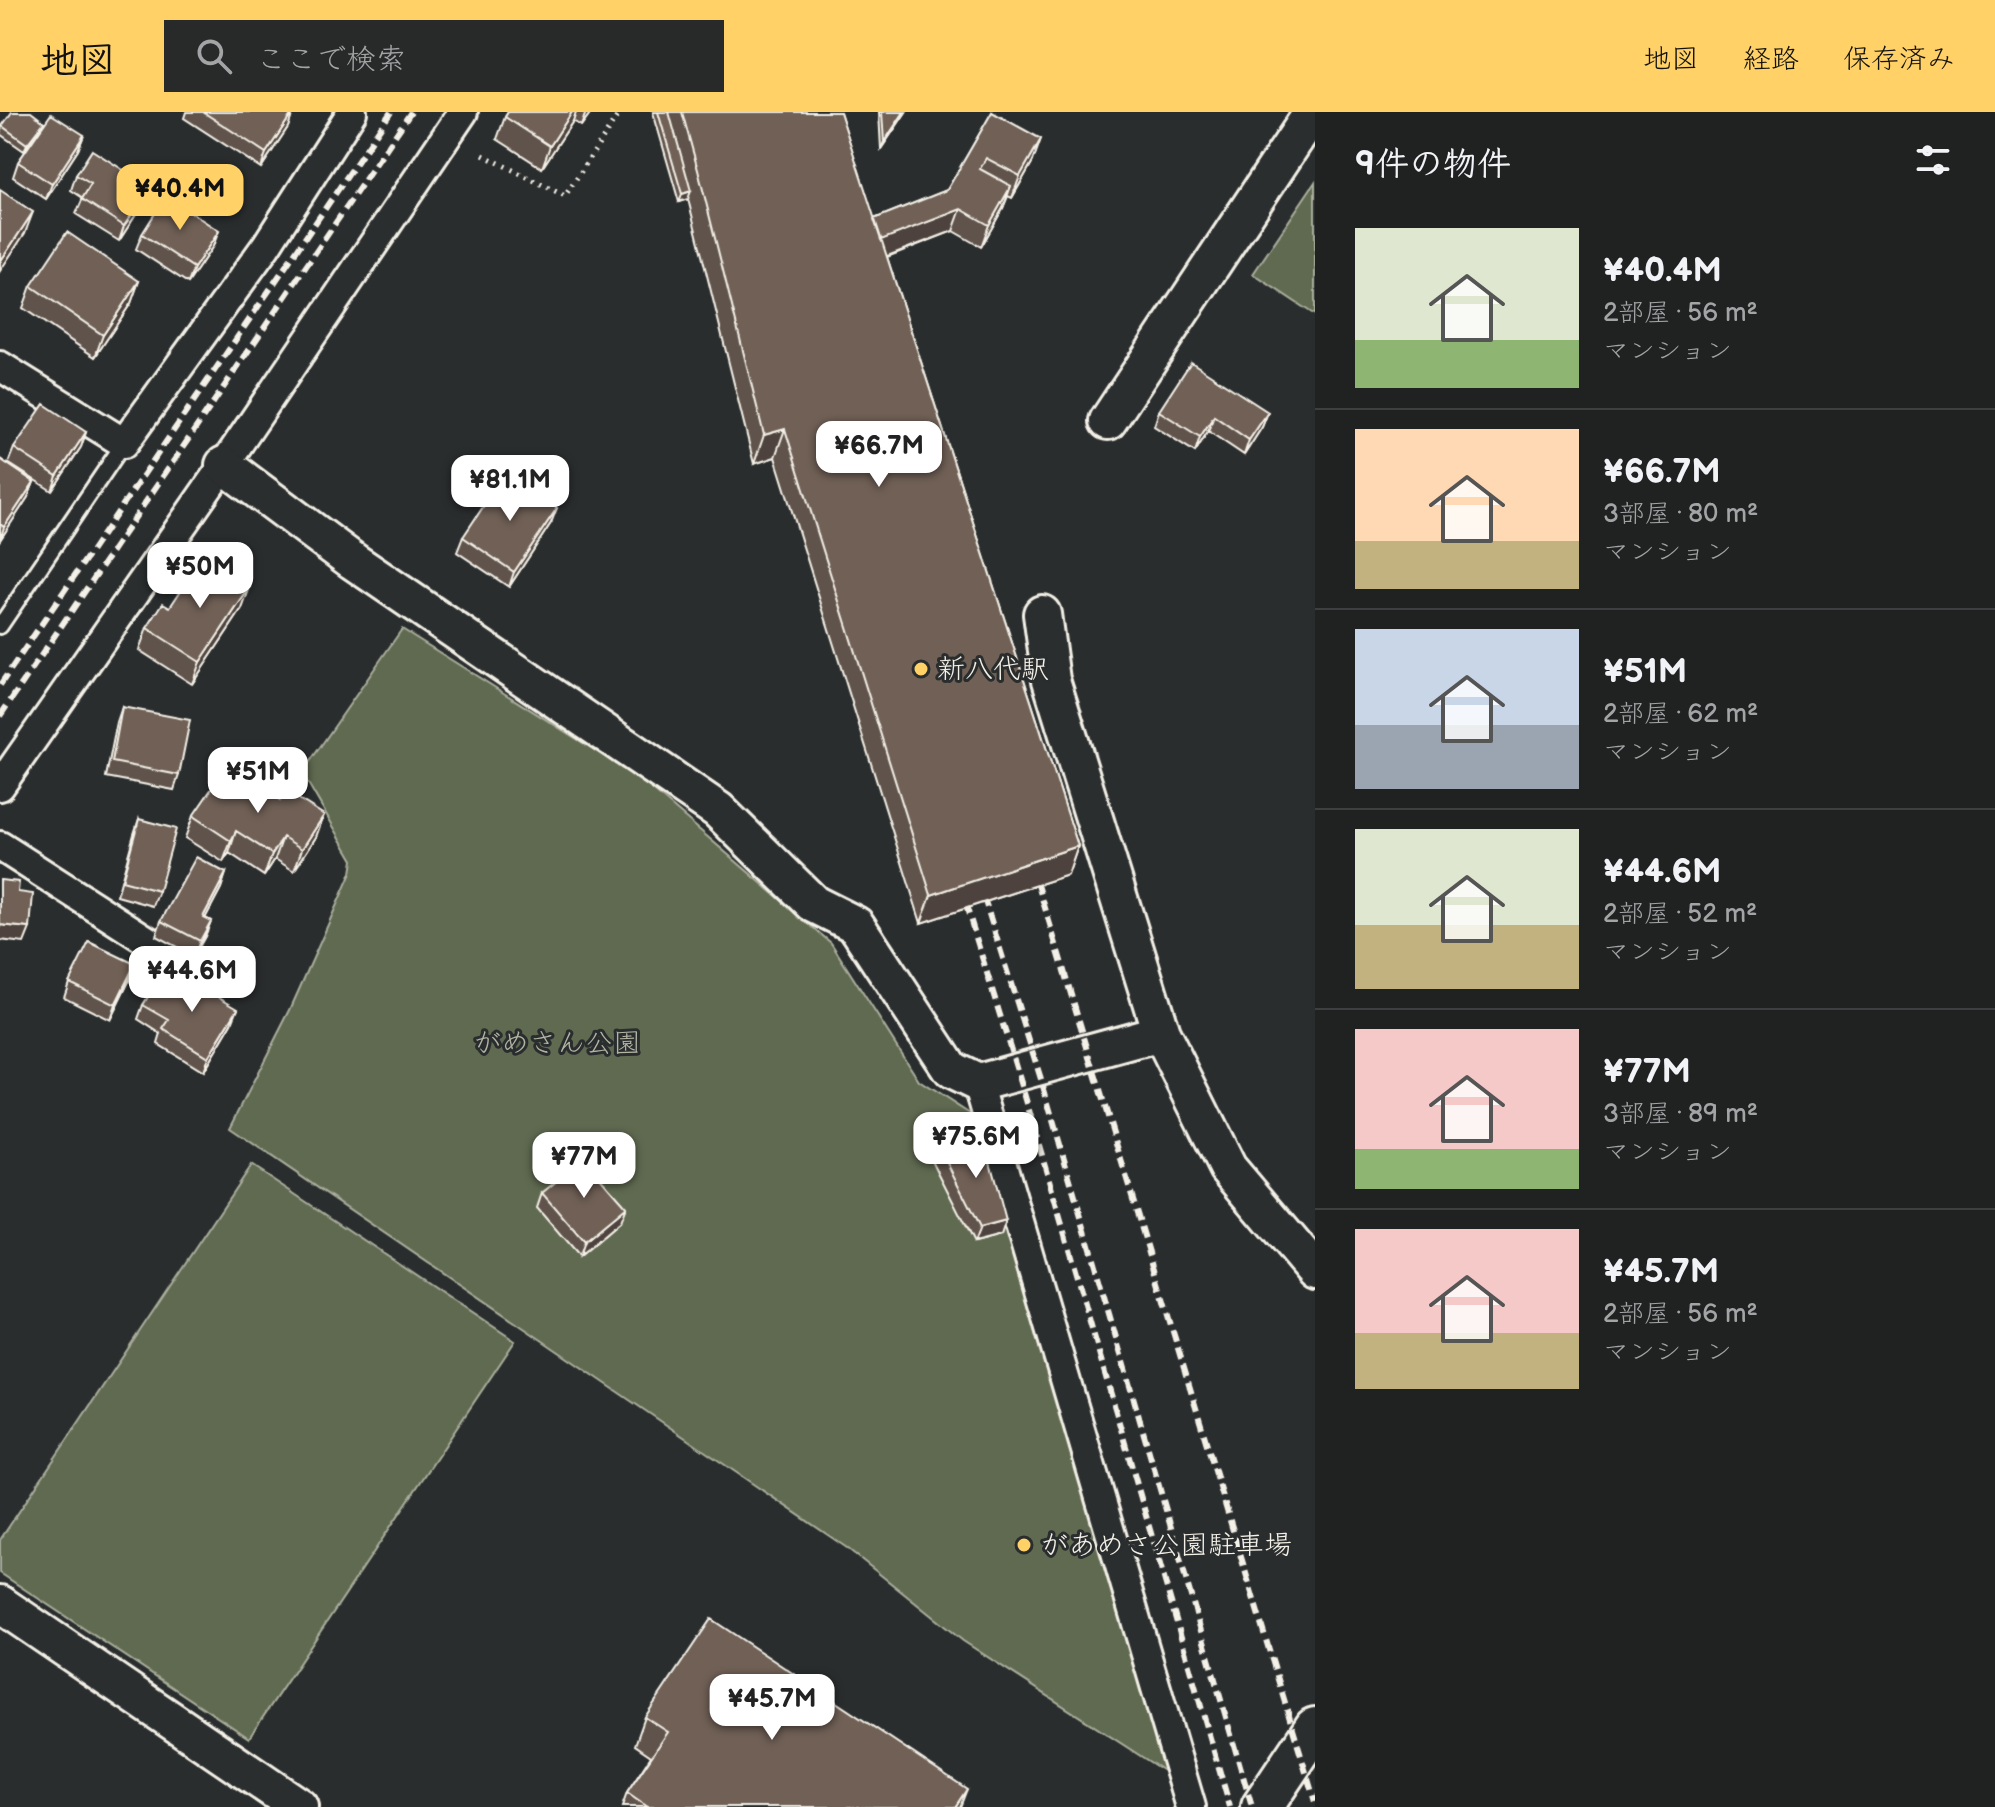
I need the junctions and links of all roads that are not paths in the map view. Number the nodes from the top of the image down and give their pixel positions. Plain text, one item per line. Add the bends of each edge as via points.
1 (352, 112) edge
2 (463, 112) edge
3 (1313, 112) edge
4 (0, 366) edge
5 (1108, 421) dead end
6 (124, 443) junction
7 (224, 465) junction
8 (1042, 614) dead end
9 (0, 626) edge
10 (0, 786) edge
11 (0, 846) edge
12 (204, 977) dead end
13 (1161, 1033) junction
14 (978, 1083) junction
15 (1315, 1271) edge
16 (0, 1604) edge
17 (1315, 1728) edge
18 (299, 1807) edge
19 (1191, 1807) edge
20 (1262, 1807) edge

1 - 6 street via 266,246
2 - 7 street
3 - 5 street
4 - 6 street
6 - 9 lane
7 - 10 street
7 - 14 street via 353,561 718,810 814,904 856,925 951,1070
8 - 13 street via 1051,680
11 - 12 street
13 - 14 street
13 - 15 street via 1228,1168
14 - 19 street
16 - 18 street
17 - 20 main road

